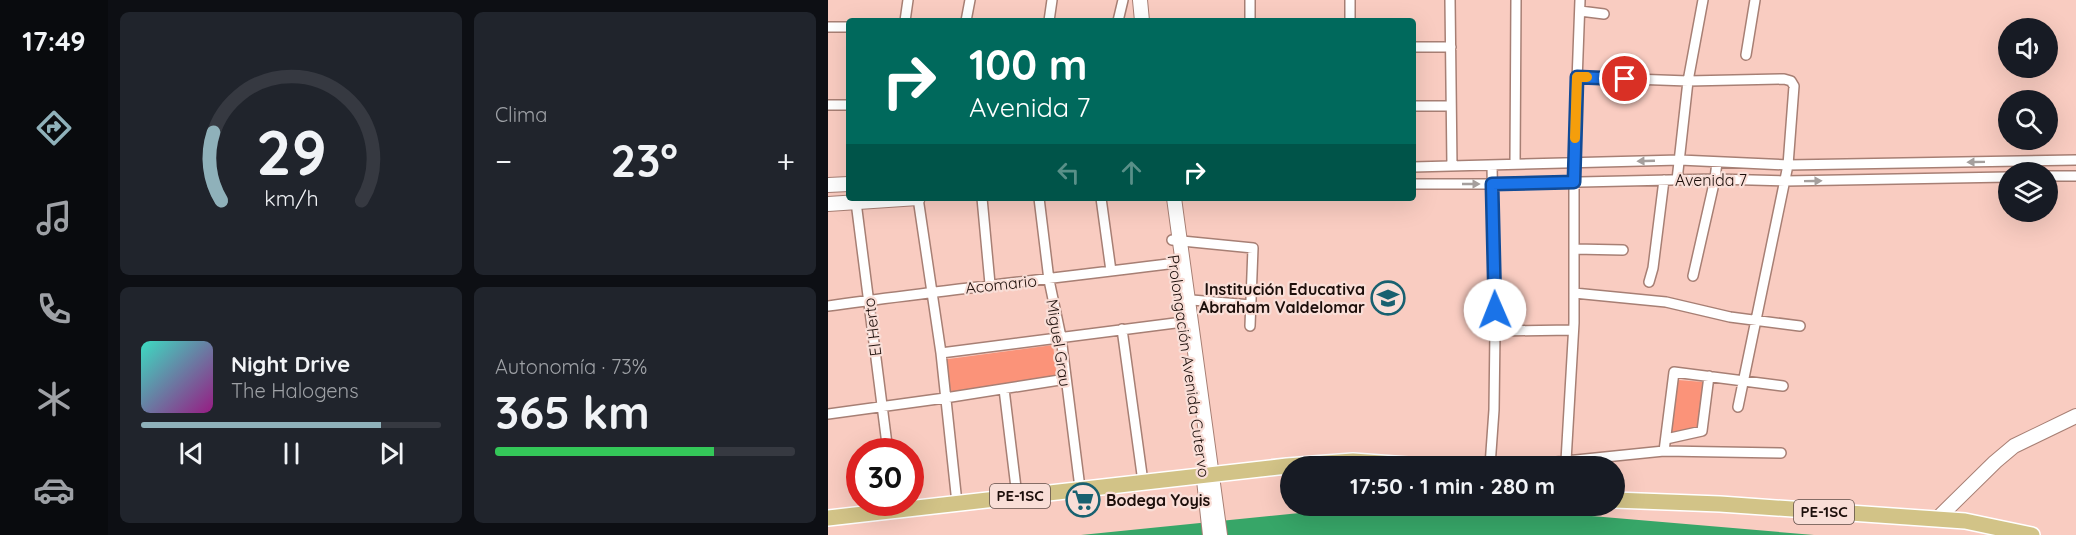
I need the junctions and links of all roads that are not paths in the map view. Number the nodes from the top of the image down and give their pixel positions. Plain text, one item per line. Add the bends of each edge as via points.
1 (908, 0) edge
2 (970, 0) edge
3 (1052, 0) edge
4 (1123, 0) edge
5 (1140, 0) edge
6 (1149, 0) edge
7 (1250, 0) edge
8 (1350, 0) edge
9 (1450, 0) edge
10 (1516, 0) edge
11 (1580, 0) edge
12 (1703, 0) edge
13 (1755, 0) edge
14 (1580, 11) junction
15 (1604, 14) dead end
16 (905, 18) edge
17 (967, 18) edge
18 (1049, 18) edge
19 (1119, 18) edge
20 (1142, 18) edge
21 (1151, 18) edge
22 (1250, 18) edge
23 (1350, 18) edge
24 (828, 27) edge
25 (846, 27) edge
26 (1416, 47) edge
27 (1451, 47) junction
28 (1746, 54) dead end
29 (1577, 77) junction
30 (1688, 81) junction
31 (828, 105) edge
32 (846, 105) edge
33 (1416, 106) edge
34 (1451, 106) junction
35 (1680, 160) junction
36 (2076, 160) edge
37 (1717, 162) junction
38 (1574, 163) junction
39 (1515, 164) junction
40 (1492, 165) junction
41 (1788, 165) junction
42 (1452, 166) junction
43 (1416, 167) edge
44 (2058, 176) edge
45 (2076, 176) edge
46 (1998, 177) edge
47 (1715, 179) junction
48 (1664, 180) junction
49 (1677, 180) junction
50 (1574, 182) junction
51 (1785, 182) junction
52 (846, 184) edge
53 (1416, 184) edge
54 (1492, 184) junction
55 (828, 185) edge
56 (872, 201) edge
57 (918, 201) edge
58 (982, 201) edge
59 (1039, 201) edge
60 (1101, 201) edge
61 (1167, 201) edge
62 (1174, 201) edge
63 (856, 202) junction
64 (828, 204) edge
65 (1176, 240) junction
66 (1574, 249) junction
67 (1623, 250) dead end
68 (1175, 264) junction
69 (1111, 271) junction
70 (1693, 276) dead end
71 (1049, 280) junction
72 (1649, 282) dead end
73 (990, 284) junction
74 (933, 292) junction
75 (1574, 293) junction
76 (1184, 299) junction
77 (870, 300) junction
78 (1251, 304) junction
79 (828, 306) edge
80 (1754, 320) junction
81 (1183, 322) junction
82 (1250, 326) dead end
83 (1800, 326) dead end
84 (1122, 329) junction
85 (1573, 330) junction
86 (1495, 331) junction
87 (1061, 337) junction
88 (941, 352) junction
89 (1709, 376) junction
90 (1066, 379) junction
91 (1743, 380) junction
92 (1783, 386) dead end
93 (1004, 389) junction
94 (945, 398) junction
95 (882, 407) junction
96 (1738, 407) dead end
97 (828, 414) edge
98 (2076, 416) edge
99 (886, 438) edge
100 (1666, 439) junction
101 (1664, 451) junction
102 (1781, 453) dead end
103 (1491, 456) edge
104 (1566, 456) edge
105 (1615, 456) edge
106 (1280, 468) edge
107 (1207, 476) junction
108 (1143, 482) junction
109 (1080, 488) junction
110 (1017, 496) junction
111 (1625, 500) edge
112 (957, 503) junction
113 (1212, 504) junction
114 (924, 505) edge
115 (846, 515) edge
116 (828, 518) edge
117 (1936, 519) junction
118 (1210, 535) edge
119 (1220, 535) edge
120 (2032, 535) edge

1 - 16 street
2 - 17 street
3 - 18 street
4 - 19 street
5 - 20 street
6 - 21 street
7 - 22 street
8 - 23 street
9 - 27 street
10 - 39 street
11 - 14 street
12 - 30 street
13 - 28 street
14 - 15 street
14 - 29 street
24 - 25 street
26 - 27 street
27 - 34 street
29 - 30 street
29 - 38 street
30 - 35 street
30 - 41 street via 1791,81 1794,86
31 - 32 street
33 - 34 street
34 - 42 street
35 - 37 street, Avenida 7
35 -> 38 street, Avenida 7
35 - 49 street
36 -> 41 street, Avenida 7
37 - 41 street, Avenida 7
37 - 47 street
38 - 39 street, Avenida 7
38 - 50 street
39 - 40 street, Avenida 7
40 - 42 street, Avenida 7
40 - 54 street
41 - 51 street
42 - 43 street, Avenida 7
44 - 45 street
51 -> 46 street, Avenida 7
47 - 49 street, Avenida 7
47 - 51 street, Avenida 7
47 - 70 street
48 - 49 street, Avenida 7
48 - 50 street, Avenida 7
48 - 72 street
50 - 54 street, Avenida 7
50 - 66 street
51 - 80 street
52 - 55 street
53 -> 54 street, Avenida 7
54 - 86 street
56 - 63 street
57 - 74 street
58 - 73 street
59 - 71 street, Miguel Grau
60 - 69 street
61 - 65 street, Prolongación Avenida Cutervo
62 - 65 street, Prolongación Avenida Cutervo
63 - 64 street
63 - 77 street, El Herto
65 - 68 street, Prolongación Avenida Cutervo
65 - 76 street, Prolongación Avenida Cutervo
65 - 78 street via 1253,248
66 - 67 street
66 - 75 street
68 - 69 street, Acomario
68 - 76 street, Prolongación Avenida Cutervo
69 - 71 street, Acomario
71 - 73 street, Acomario
71 - 87 street, Miguel Grau
73 - 74 street, Acomario
74 - 77 street, Acomario
74 - 88 street
75 - 80 street via 1666,302
75 - 85 street
76 - 78 street
76 - 81 street, Prolongación Avenida Cutervo
76 - 107 street, Prolongación Avenida Cutervo
77 - 79 street, Acomario
77 - 95 street, El Herto
78 - 82 street
80 - 83 street
80 - 91 street
81 - 84 street
81 - 107 street, Prolongación Avenida Cutervo
84 - 87 street
84 - 108 street
85 - 86 street
85 - 104 street
86 - 103 street
87 - 88 street
87 - 90 street, Miguel Grau
88 - 94 street
89 - 91 street
89 - 100 street via 1702,431
89 - 100 street via 1674,372
90 - 93 street
90 - 109 street, Miguel Grau
91 - 92 street
91 - 96 street
93 - 94 street
93 - 110 street
94 - 95 street
94 - 112 street
95 - 97 street
95 - 99 street, El Herto
98 - 117 street via 2010,450
100 - 101 street
101 - 102 street
101 - 105 street
106 - 107 main road, PE-1SC
107 - 108 main road, PE-1SC
107 - 113 street, Prolongación Avenida Cutervo
108 - 109 main road, PE-1SC
109 - 110 main road, PE-1SC
110 - 112 main road, PE-1SC
111 - 117 main road, PE-1SC
112 - 114 main road, PE-1SC
113 - 118 street, Prolongación Avenida Cutervo
113 - 119 street, Prolongación Avenida Cutervo
115 - 116 main road, PE-1SC
117 - 120 main road, PE-1SC via 1983,523

